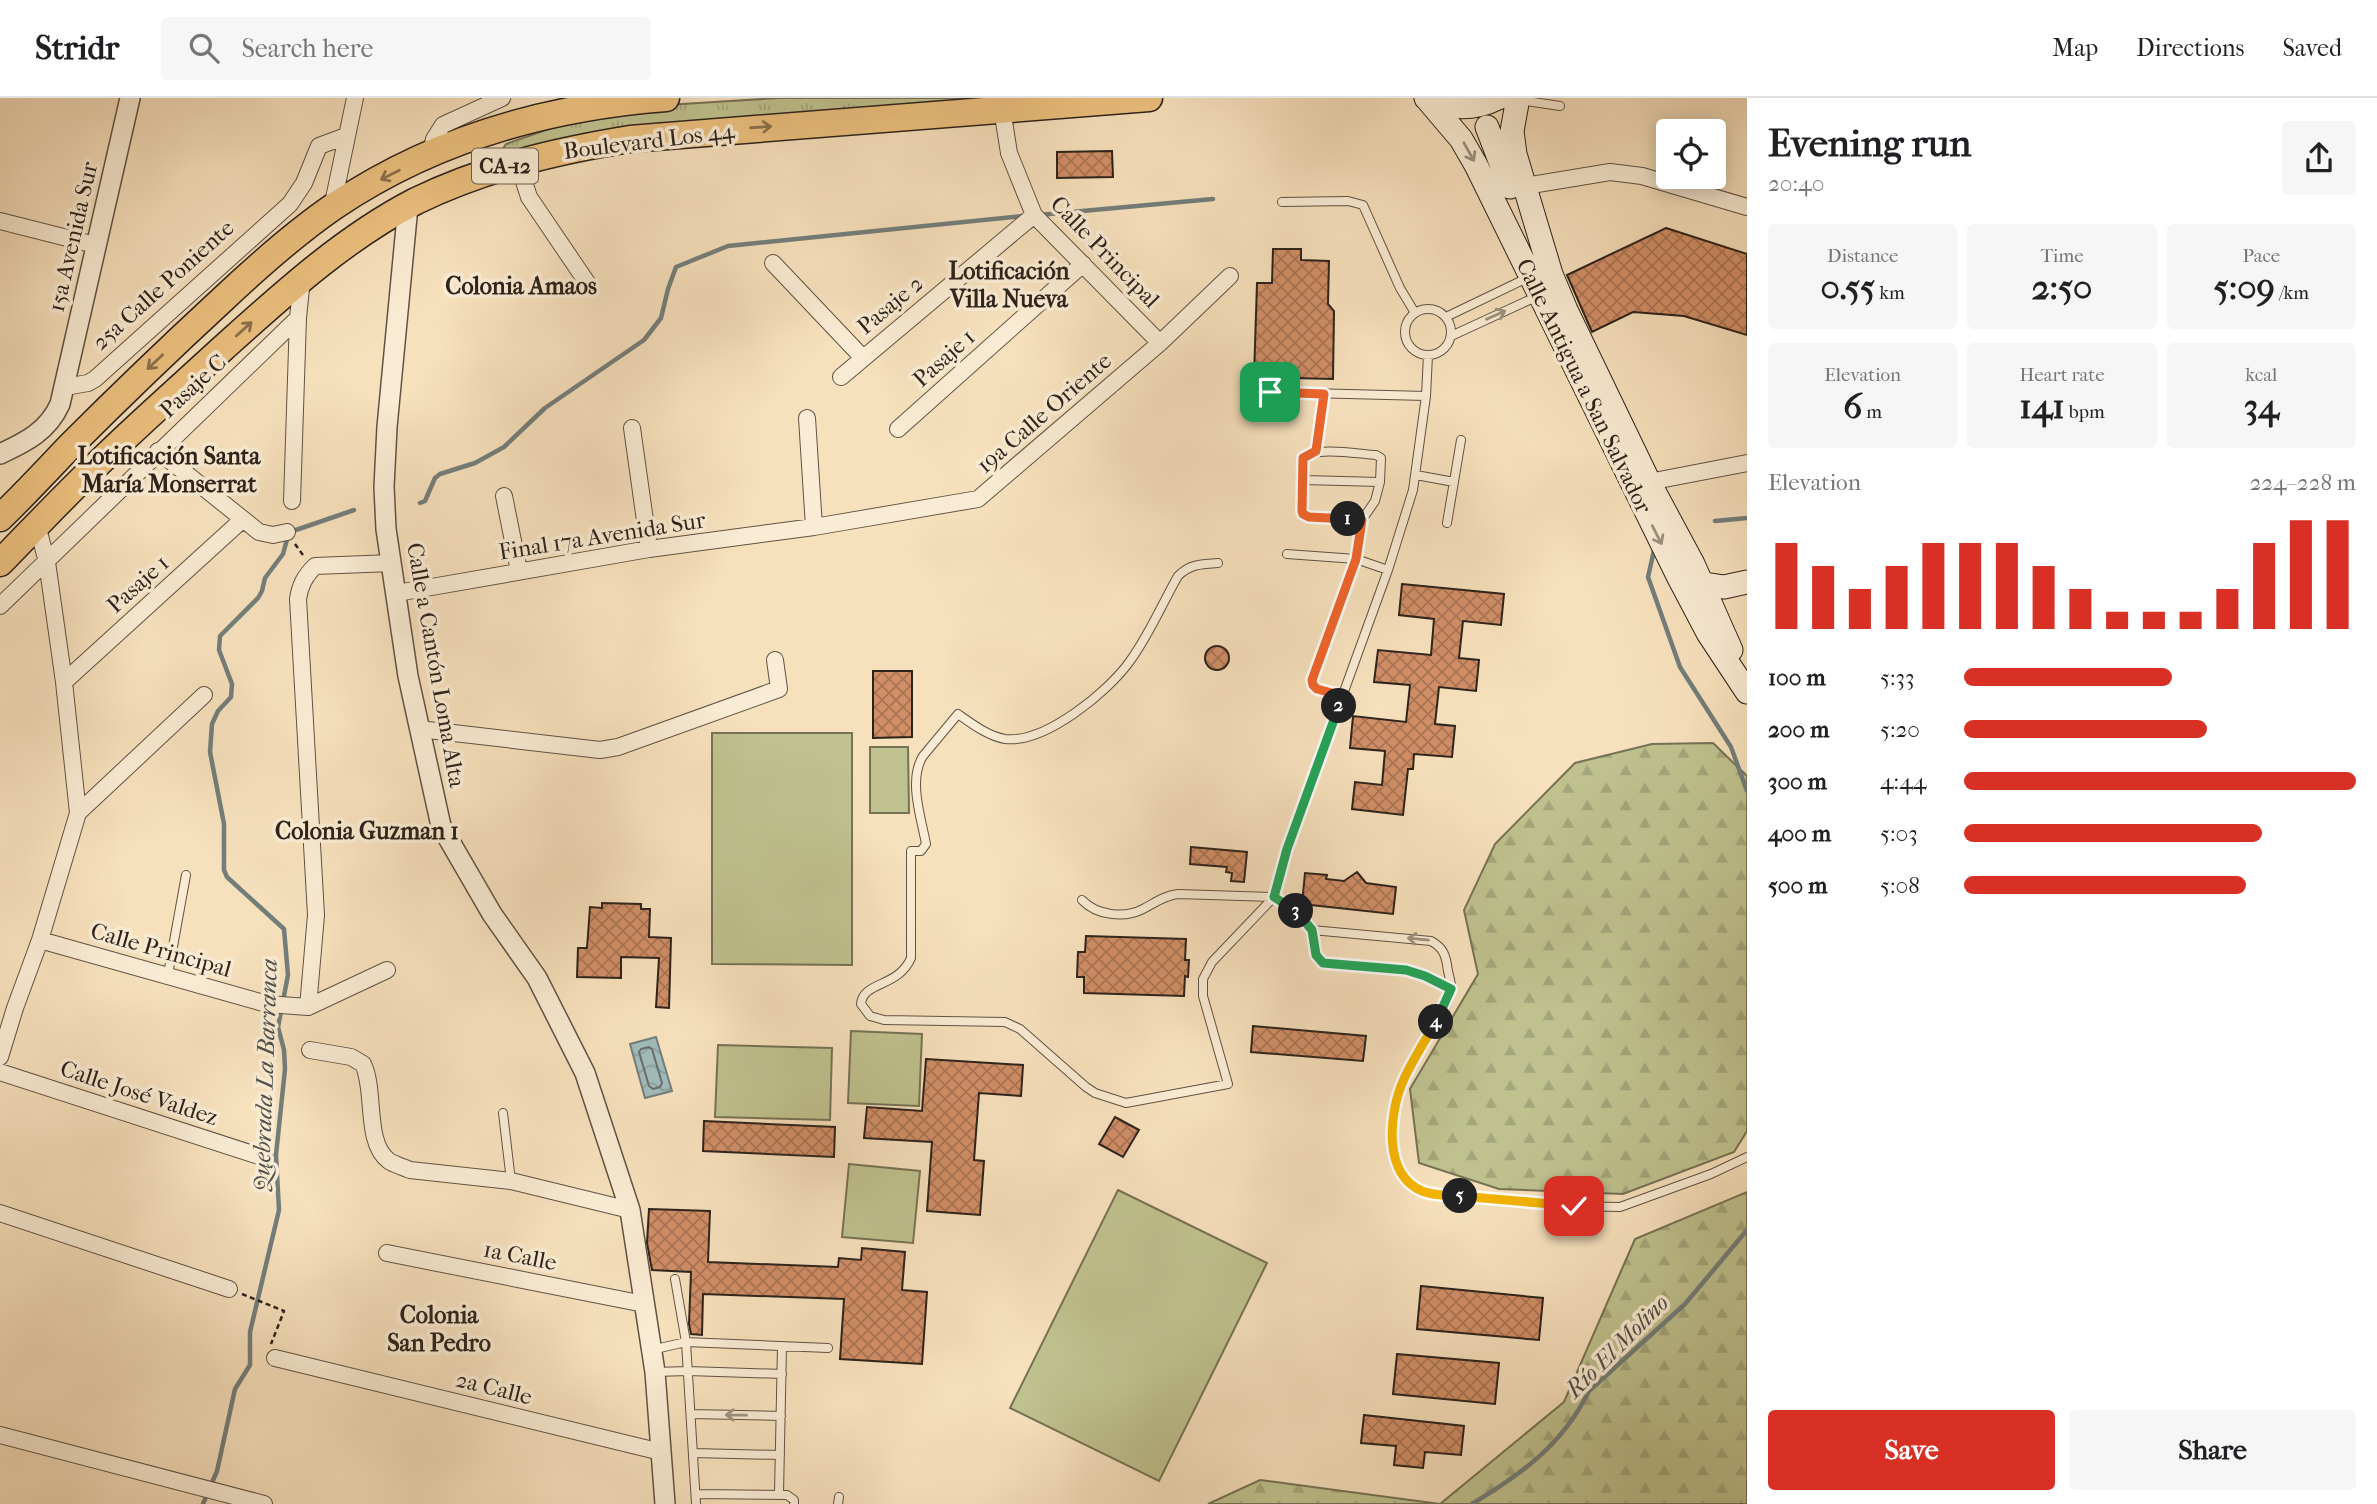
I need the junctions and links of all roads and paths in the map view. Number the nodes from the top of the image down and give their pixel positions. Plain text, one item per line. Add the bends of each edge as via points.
1 (130, 98) edge
2 (355, 98) edge
3 (502, 98) edge
4 (666, 98) edge
5 (1149, 98) edge
6 (1426, 98) edge
7 (1511, 99) edge
8 (1560, 106) dead end
9 (582, 107) junction
10 (1002, 109) junction
11 (1487, 127) dead end
12 (346, 136) junction
13 (468, 138) junction
14 (431, 154) junction
15 (518, 163) junction
16 (1525, 186) junction
17 (1282, 202) dead end
18 (413, 203) junction
19 (1747, 206) edge
20 (332, 208) junction
21 (1034, 215) junction
22 (0, 221) edge
23 (95, 245) junction
24 (773, 263) dead end
25 (1083, 264) junction
26 (1230, 276) dead end
27 (302, 278) junction
28 (1540, 282) junction
29 (588, 284) dead end
30 (1415, 313) junction
31 (1446, 317) junction
32 (298, 318) junction
33 (1451, 335) junction
34 (1160, 343) junction
35 (1427, 355) junction
36 (863, 358) junction
37 (841, 377) dead end
38 (65, 387) junction
39 (1270, 392) dead end
40 (1324, 394) junction
41 (1426, 396) junction
42 (807, 418) dead end
43 (632, 428) dead end
44 (898, 429) dead end
45 (1461, 440) dead end
46 (158, 451) junction
47 (1316, 451) junction
48 (0, 454) edge
49 (1747, 463) edge
50 (1416, 475) junction
51 (1303, 480) junction
52 (1380, 482) junction
53 (1454, 482) junction
54 (1649, 482) junction
55 (504, 496) dead end
56 (22, 497) junction
57 (292, 501) dead end
58 (0, 518) edge
59 (242, 520) junction
60 (1362, 520) junction
61 (1447, 523) dead end
62 (37, 525) junction
63 (814, 527) junction
64 (287, 532) dead end
65 (649, 549) junction
66 (1287, 554) dead end
67 (1356, 559) junction
68 (0, 562) edge
69 (47, 562) junction
70 (392, 563) junction
71 (1218, 563) dead end
72 (1388, 570) junction
73 (1747, 570) edge
74 (519, 571) junction
75 (1691, 575) junction
76 (1747, 582) edge
77 (397, 593) junction
78 (0, 606) edge
79 (775, 660) dead end
80 (64, 682) junction
81 (1742, 684) edge
82 (204, 695) dead end
83 (1343, 696) junction
84 (419, 729) junction
85 (78, 813) junction
86 (186, 874) dead end
87 (1274, 897) junction
88 (1082, 900) dead end
89 (1312, 930) junction
90 (40, 940) junction
91 (387, 971) dead end
92 (168, 974) junction
93 (1451, 989) junction
94 (7, 1006) edge
95 (308, 1007) junction
96 (310, 1050) dead end
97 (0, 1057) edge
98 (0, 1072) edge
99 (503, 1113) dead end
100 (1747, 1157) edge
101 (265, 1158) dead end
102 (511, 1181) junction
103 (630, 1210) junction
104 (0, 1213) edge
105 (387, 1253) dead end
106 (676, 1279) dead end
107 (229, 1289) joint
108 (644, 1304) junction
109 (686, 1342) junction
110 (782, 1346) junction
111 (828, 1348) dead end
112 (652, 1350) junction
113 (275, 1358) joint
114 (688, 1371) junction
115 (655, 1372) junction
116 (782, 1374) junction
117 (691, 1414) junction
118 (780, 1416) junction
119 (0, 1435) edge
120 (661, 1452) junction
121 (693, 1453) junction
122 (780, 1455) junction
123 (696, 1494) junction
124 (779, 1494) junction
125 (264, 1504) edge
126 (665, 1504) edge
127 (696, 1504) edge
128 (794, 1504) edge

1 - 23 street, 15a Avenida Sur
2 - 12 street
3 - 14 street via 443,125
4 - 9 highway, Boulevard Los 44 / CA-12
5 - 10 highway, Boulevard Los 44 / CA-12
6 - 7 main road via 1459,107
6 -> 28 main road, Calle Antigua a San Salvador via 1461,139
7 - 8 lane
7 - 16 main road, Calle Antigua a San Salvador via 1515,154
9 - 13 highway, Boulevard Los 44 / CA-12
9 - 15 highway via 564,120 497,145 497,160
15 -> 10 highway, Boulevard Los 44 / CA-12 via 630,139
10 - 21 street, Calle Principal via 1009,153
11 - 28 main road via 1538,256
12 - 20 street
12 - 38 street, 25a Calle Poniente via 319,146 290,204 95,379
13 - 14 highway, Boulevard Los 44 / CA-12
13 - 18 highway via 482,146 480,161 431,184
14 -> 20 highway, Boulevard Los 44 / CA-12
15 - 18 highway, Boulevard Los 44 / CA-12
15 - 29 street via 529,197
16 - 19 street via 1610,172 1642,176
16 - 28 main road, Calle Antigua a San Salvador
17 - 30 lane via 1363,205
18 - 27 highway, Boulevard Los 44 / CA-12
18 - 70 street, Calle a Cantón Loma Alta via 387,427 384,487
20 -> 56 highway, Boulevard Los 44 / CA-12 via 149,367
21 - 25 street, Calle Principal
21 - 36 street, Pasaje 2
22 - 23 street
23 - 38 street, 15a Avenida Sur
24 - 36 street
25 - 34 street, Calle Principal
25 - 44 street, Pasaje 1
26 - 34 street, 19a Calle Oriente
27 - 32 street
62 -> 27 highway, Boulevard Los 44 / CA-12
28 - 31 lane
33 -> 28 lane
28 - 54 main road, Calle Antigua a San Salvador via 1566,310
28 -> 75 main road, Calle Antigua a San Salvador
30 - 31 lane via 1428,309
30 - 35 lane via 1407,322 1405,335 1415,351
31 - 33 lane
32 - 46 street, Pasaje C
32 - 57 street
33 - 35 lane via 1445,347
34 - 63 street, 19a Calle Oriente via 978,499
35 - 41 lane
36 - 37 street, Pasaje 2
38 - 48 street via 47,426
39 - 40 lane
40 - 41 lane
40 - 47 lane
41 - 50 lane
42 - 63 street
43 - 65 street
45 - 53 lane
46 - 59 street
46 - 69 street, Pasaje C
47 - 51 lane via 1303,458
47 - 52 lane via 1376,454 1381,458
49 - 54 street
50 - 53 lane
50 - 72 lane
51 - 52 lane
51 - 60 lane via 1305,516
52 - 60 lane via 1375,501
53 - 61 lane
54 - 75 main road, Calle Antigua a San Salvador
55 - 74 street
56 - 58 highway, Boulevard Los 44 / CA-12
56 - 62 highway
59 - 64 street via 259,533
59 - 80 street, Pasaje 1
60 - 67 lane
62 - 68 highway, Boulevard Los 44 / CA-12
62 - 69 street
63 - 65 street, Final 17a Avenida Sur
65 - 74 street, Final 17a Avenida Sur
66 - 67 lane
67 - 72 lane
67 - 83 lane via 1312,680 1317,689
69 - 78 street, Pasaje C
69 - 80 street
70 - 77 street, Calle a Cantón Loma Alta
70 - 95 street via 315,566 304,578 298,599 316,915
71 - 87 lane via 1184,569 1128,664 1059,725 1031,737 1006,739 958,714 923,755 916,785 926,844 922,851 911,851 911,958 892,980 867,990 861,1004 870,1016 884,1020 1012,1024 1086,1087 1126,1103 1228,1084 1202,984 1212,962
72 - 83 lane
73 - 75 main road
74 - 77 street, Final 17a Avenida Sur
75 - 76 main road via 1724,587
75 - 81 main road, Calle Antigua a San Salvador via 1731,650
77 - 84 street, Calle a Cantón Loma Alta
79 - 84 street via 779,690 618,747 584,750
80 - 85 street
82 - 85 street
83 - 87 lane
84 - 103 street, Calle a Cantón Loma Alta via 441,826 492,914 537,978 585,1073
85 - 90 street
86 - 92 lane
87 - 88 lane via 1178,894 1164,896 1140,911 1102,914
87 - 89 lane via 1299,913
89 - 93 lane via 1316,955 1323,963 1406,970
93 -> 89 lane via 1446,956 1430,941
90 - 92 street, Calle Principal
90 - 94 street
91 - 95 street, Calle Principal
92 - 95 street, Calle Principal via 267,1004
93 - 100 lane via 1403,1081 1394,1109 1395,1159 1400,1172 1421,1191 1620,1207
94 - 97 street
96 - 102 street via 351,1057 363,1064 375,1137 388,1160 410,1170
98 - 101 street, Calle José Valdez
99 - 102 lane
102 - 103 street
103 - 108 street, Calle a Cantón Loma Alta
104 - 107 street
105 - 108 street, 1a Calle
106 - 109 lane
107 - 113 path via 284,1311 270,1348
108 - 112 street, Calle a Cantón Loma Alta
109 - 110 lane
109 - 112 lane
109 - 114 lane
110 - 111 lane
110 - 116 lane
112 - 115 street, Calle a Cantón Loma Alta
113 - 120 street, 2a Calle
114 - 115 lane
114 - 116 lane
114 - 117 lane
115 - 120 street, Calle a Cantón Loma Alta
116 - 118 lane
118 -> 117 lane
117 - 121 lane
118 - 122 lane
119 - 125 street
120 - 126 street, Calle a Cantón Loma Alta
121 - 122 lane
121 - 123 lane
122 - 124 lane
123 - 124 lane
123 - 127 lane
124 - 128 lane via 792,1497

